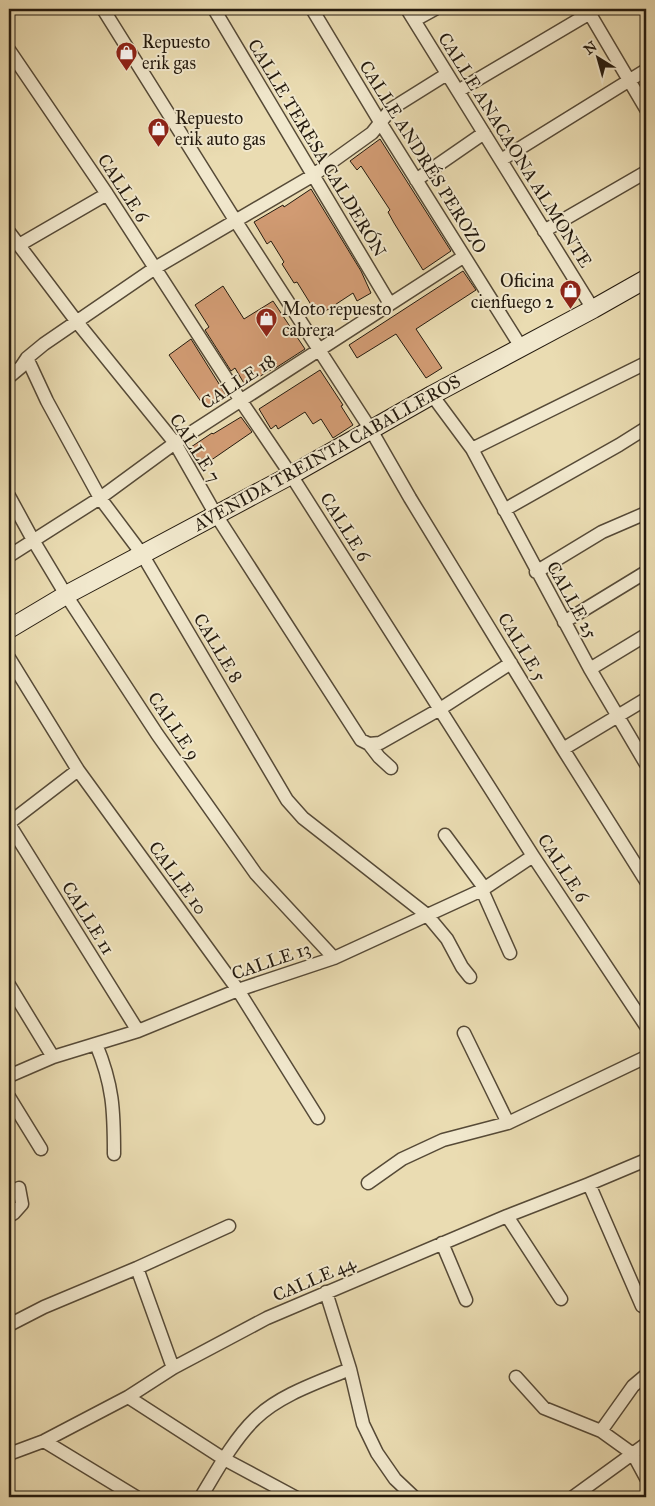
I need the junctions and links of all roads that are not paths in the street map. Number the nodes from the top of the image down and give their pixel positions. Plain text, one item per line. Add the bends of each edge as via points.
1 (103, 9) edge
2 (214, 9) edge
3 (312, 9) edge
4 (407, 9) edge
5 (435, 9) edge
6 (588, 11) edge
7 (415, 20) junction
8 (9, 50) edge
9 (646, 70) edge
10 (447, 74) junction
11 (629, 80) junction
12 (458, 91) junction
13 (646, 109) edge
14 (380, 122) junction
15 (484, 133) junction
16 (500, 160) junction
17 (646, 172) edge
18 (312, 176) junction
19 (416, 180) junction
20 (107, 194) junction
21 (235, 220) junction
22 (544, 231) junction
23 (9, 232) edge
24 (19, 246) junction
25 (463, 257) junction
26 (155, 268) junction
27 (646, 279) edge
28 (390, 304) junction
29 (593, 309) junction
30 (77, 322) junction
31 (521, 347) junction
32 (319, 350) junction
33 (28, 358) junction
34 (646, 363) edge
35 (9, 377) edge
36 (432, 395) junction
37 (240, 401) junction
38 (646, 428) edge
39 (371, 430) junction
40 (175, 443) junction
41 (472, 449) junction
42 (292, 475) junction
43 (9, 496) edge
44 (100, 498) junction
45 (504, 510) junction
46 (646, 513) edge
47 (216, 515) junction
48 (33, 540) junction
49 (142, 554) junction
50 (9, 556) edge
51 (536, 572) junction
52 (646, 572) edge
53 (66, 595) junction
54 (564, 622) junction
55 (9, 629) edge
56 (646, 635) edge
57 (9, 658) edge
58 (511, 663) junction
59 (590, 669) junction
60 (646, 699) edge
61 (440, 709) junction
62 (617, 716) junction
63 (369, 744) junction
64 (563, 749) junction
65 (645, 758) edge
66 (391, 768) dead end
67 (78, 770) junction
68 (9, 823) edge
69 (444, 835) dead end
70 (533, 856) junction
71 (645, 877) edge
72 (483, 890) junction
73 (427, 916) junction
74 (510, 953) dead end
75 (334, 958) junction
76 (470, 977) dead end
77 (9, 985) edge
78 (238, 990) junction
79 (646, 1026) edge
80 (138, 1031) junction
81 (464, 1033) dead end
82 (96, 1044) junction
83 (53, 1057) junction
84 (646, 1057) edge
85 (9, 1076) edge
86 (9, 1097) edge
87 (318, 1118) dead end
88 (508, 1123) junction
89 (41, 1149) dead end
90 (114, 1154) dead end
91 (646, 1160) edge
92 (368, 1183) dead end
93 (590, 1184) junction
94 (19, 1188) dead end
95 (9, 1216) edge
96 (507, 1216) junction
97 (229, 1226) dead end
98 (442, 1243) junction
99 (137, 1268) junction
100 (326, 1292) junction
101 (561, 1299) dead end
102 (466, 1300) dead end
103 (642, 1306) dead end
104 (9, 1325) edge
105 (173, 1368) junction
106 (350, 1369) junction
107 (646, 1375) edge
108 (516, 1377) dead end
109 (128, 1397) junction
110 (601, 1431) junction
111 (44, 1441) junction
112 (646, 1444) edge
113 (9, 1454) edge
114 (633, 1454) junction
115 (224, 1458) junction
116 (646, 1478) edge
117 (136, 1497) edge
118 (200, 1497) edge
119 (295, 1497) edge
120 (414, 1497) edge
121 (573, 1497) edge

1 - 21 street, CALLE 5
2 - 18 street, CALLE TERESA CALDERÓN
3 - 14 street, CALLE ANDRÉS PEROZO
4 - 7 street, CALLE ANACAONA ALMONTE
5 - 7 street
6 - 11 street
6 - 12 street
7 - 10 street, CALLE ANACAONA ALMONTE
8 - 20 street, CALLE 6
9 - 11 street
10 - 12 street, CALLE ANACAONA ALMONTE
10 - 14 street via 391,109
11 - 13 street
11 - 16 street
12 - 15 street, CALLE ANACAONA ALMONTE
14 - 18 street via 372,133
14 - 19 street, CALLE ANDRÉS PEROZO
15 - 16 street, CALLE ANACAONA ALMONTE
15 - 19 street
16 - 22 street, CALLE ANACAONA ALMONTE
17 - 22 street
18 - 21 street
18 - 28 street, CALLE TERESA CALDERÓN
19 - 25 street, CALLE ANDRÉS PEROZO
20 - 24 street
20 - 26 street, CALLE 6
21 - 26 street
21 - 32 street, CALLE 5
22 - 29 street, CALLE ANACAONA ALMONTE
23 - 24 street, CALLE 7
24 - 30 street, CALLE 7
25 - 28 street, CALLE 18
25 - 31 street, CALLE ANDRÉS PEROZO
26 - 30 street
26 - 37 street, CALLE 6
27 - 29 street, AVENIDA TREINTA CABALLEROS
28 - 32 street, CALLE 18
29 - 31 street, AVENIDA TREINTA CABALLEROS
30 - 33 street
30 - 40 street, CALLE 7
31 - 36 street, AVENIDA TREINTA CABALLEROS
32 - 37 street, CALLE 18
32 - 39 street, CALLE 5
33 - 35 street
33 - 44 street, CALLE 8 via 47,401
34 - 41 street
36 - 39 street, AVENIDA TREINTA CABALLEROS
36 - 41 street, CALLE 25
37 - 40 street, CALLE 18
37 - 42 street, CALLE 6
38 - 45 street
39 - 42 street, AVENIDA TREINTA CABALLEROS
39 - 58 street, CALLE 5
40 - 44 street, CALLE 18
40 - 47 street, CALLE 7
41 - 45 street, CALLE 25
42 - 47 street, AVENIDA TREINTA CABALLEROS
42 - 61 street, CALLE 6
43 - 48 street, CALLE 9
44 - 48 street, CALLE 18
44 - 49 street, CALLE 8
45 - 51 street, CALLE 25
46 - 51 street via 602,532
47 - 49 street, AVENIDA TREINTA CABALLEROS
47 - 63 street, CALLE 7 via 358,737
48 - 50 street, CALLE 18
48 - 53 street, CALLE 9
49 - 53 street, AVENIDA TREINTA CABALLEROS
49 - 73 street, CALLE 8 via 294,809
51 - 54 street, CALLE 25
52 - 54 street
53 - 55 street, AVENIDA TREINTA CABALLEROS
53 - 75 street, CALLE 9 via 157,734 256,874
54 - 59 street, CALLE 25
56 - 59 street
57 - 67 street, CALLE 10
58 - 61 street
58 - 64 street, CALLE 5
59 - 62 street, CALLE 25
60 - 62 street
61 - 63 street via 380,743
61 - 70 street, CALLE 6
62 - 64 street
62 - 65 street, CALLE 25
63 - 66 street, CALLE 7
64 - 71 street, CALLE 5
67 - 68 street
67 - 78 street, CALLE 10
68 - 80 street, CALLE 11
69 - 72 street
70 - 72 street, CALLE 13
70 - 79 street, CALLE 6
72 - 73 street, CALLE 13
72 - 74 street
73 - 75 street, CALLE 13
73 - 76 street, CALLE 8 via 443,933
75 - 78 street, CALLE 13
77 - 83 street
78 - 80 street, CALLE 13
78 - 87 street, CALLE 10
80 - 82 street, CALLE 13
81 - 88 street
82 - 83 street, CALLE 13
82 - 90 street via 111,1089
83 - 85 street, CALLE 13
84 - 88 street
86 - 89 street
88 - 92 street via 443,1140 402,1159
91 - 93 street, CALLE 44
93 - 96 street, CALLE 44
93 - 103 street
94 - 95 street via 22,1204
96 - 98 street, CALLE 44
96 - 101 street
97 - 99 street
98 - 100 street, CALLE 44
98 - 102 street
99 - 104 street
99 - 105 street
100 - 105 street, CALLE 44 via 267,1318
100 - 106 street
105 - 109 street, CALLE 44
106 - 115 street via 287,1396 255,1418
106 - 120 street via 363,1424 395,1479
107 - 110 street via 633,1386
108 - 110 street via 544,1408
109 - 111 street, CALLE 44
109 - 115 street
110 - 114 street
111 - 113 street, CALLE 44
111 - 117 street
112 - 114 street
114 - 116 street
114 - 121 street
115 - 118 street
115 - 119 street

